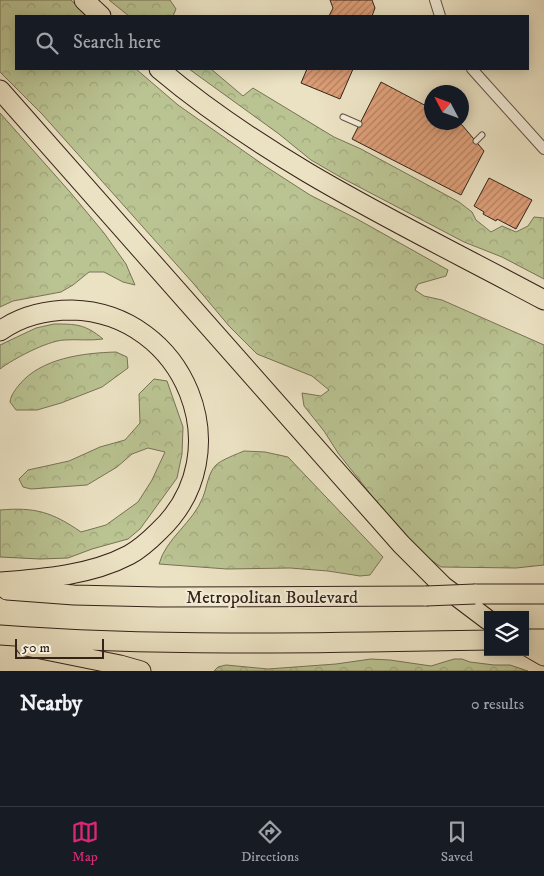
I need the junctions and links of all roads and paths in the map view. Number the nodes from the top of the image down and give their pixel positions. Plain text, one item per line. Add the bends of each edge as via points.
1 (84, 0) edge
2 (435, 0) edge
3 (100, 15) edge
4 (440, 15) edge
5 (160, 70) edge
6 (473, 70) edge
7 (0, 90) edge
8 (343, 117) dead end
9 (359, 124) dead end
10 (482, 135) dead end
11 (476, 142) dead end
12 (544, 149) edge
13 (544, 300) edge
14 (0, 330) edge
15 (0, 582) edge
16 (0, 590) edge
17 (544, 594) edge
18 (484, 617) edge
19 (0, 635) edge
20 (529, 639) edge
21 (544, 639) edge
22 (484, 640) edge
23 (0, 641) edge
24 (529, 647) edge
25 (544, 656) edge
26 (141, 671) edge

1 - 3 highway
2 - 4 street
5 - 13 highway via 284,159
6 - 12 street
7 - 18 highway via 407,550 442,586
8 - 9 lane
10 - 11 lane
14 - 15 highway via 24,317 60,310 82,310 119,320 155,342 170,358 189,391 198,425 195,467 188,488 166,525 142,546 130,554 84,571
16 - 17 highway, Metropolitan Boulevard, bridge via 159,598
19 - 22 highway via 175,642
20 - 21 highway
23 - 26 highway
24 - 25 highway

